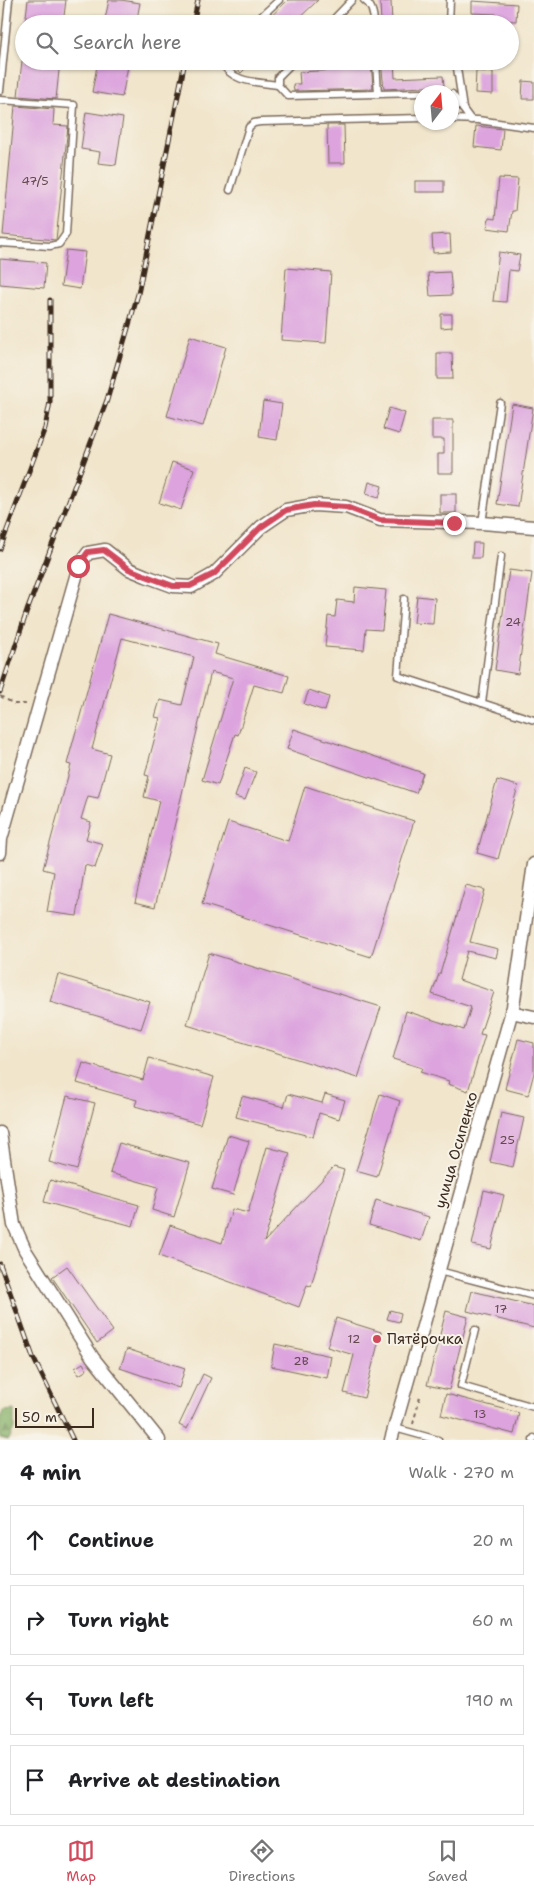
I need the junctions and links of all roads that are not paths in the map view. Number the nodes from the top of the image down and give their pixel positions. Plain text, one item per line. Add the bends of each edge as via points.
1 (9, 0) edge
2 (279, 0) edge
3 (352, 0) edge
4 (364, 0) edge
5 (450, 0) edge
6 (263, 15) edge
7 (338, 15) edge
8 (374, 15) edge
9 (449, 15) edge
10 (226, 70) edge
11 (286, 70) edge
12 (377, 70) edge
13 (457, 70) edge
14 (278, 85) junction
15 (0, 87) edge
16 (0, 91) edge
17 (414, 93) edge
18 (378, 94) junction
19 (0, 100) edge
20 (459, 104) edge
21 (463, 109) junction
22 (414, 118) edge
23 (459, 119) edge
24 (470, 120) junction
25 (534, 128) edge
26 (230, 190) dead end
27 (0, 243) edge
28 (500, 403) dead end
29 (482, 523) junction
30 (534, 527) edge
31 (501, 556) dead end
32 (404, 599) dead end
33 (482, 703) junction
34 (534, 720) edge
35 (0, 854) edge
36 (534, 864) edge
37 (511, 1012) junction
38 (534, 1017) edge
39 (0, 1133) edge
40 (439, 1271) junction
41 (534, 1296) edge
42 (475, 1330) dead end
43 (534, 1407) edge
44 (393, 1434) edge
45 (159, 1440) edge
46 (438, 1440) edge

1 - 15 lane
2 - 6 lane
3 - 7 lane
4 - 8 lane
5 - 9 lane
10 - 14 lane via 235,77
11 - 14 lane via 278,78
12 - 18 lane
13 - 21 lane
14 - 18 lane via 288,96
15 - 16 lane
17 - 18 lane
19 - 27 lane via 74,105 66,234 59,244 50,246
20 - 21 lane
21 - 24 lane
22 - 26 lane via 254,124 249,127
23 - 24 lane
24 - 25 lane
28 - 29 lane
29 - 30 street
29 - 35 street via 380,520 346,507 314,505 286,510 261,527 214,574 190,586 173,586 129,569 104,550 88,552 78,566 1,839
31 - 33 lane
32 - 33 lane via 398,676
33 - 34 lane
36 - 37 street, улица Осипенко
37 - 38 street
37 - 40 street, улица Осипенко
39 - 45 street via 14,1225 25,1250 93,1358
40 - 41 lane
40 - 44 street, улица Осипенко
42 - 43 lane via 461,1386
44 - 46 lane via 410,1433

